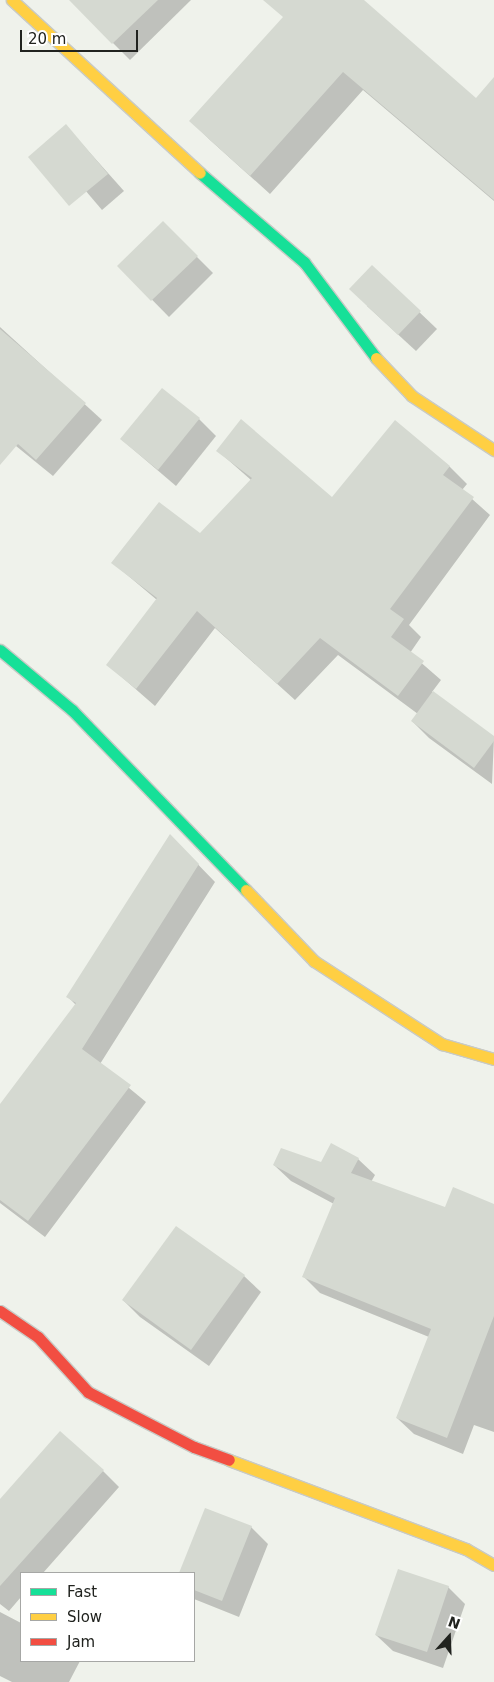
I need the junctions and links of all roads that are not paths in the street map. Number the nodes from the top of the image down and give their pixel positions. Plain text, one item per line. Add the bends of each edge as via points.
1 (12, 0) edge
2 (494, 450) edge
3 (0, 650) edge
4 (494, 1059) edge
5 (0, 1311) edge
6 (494, 1565) edge

1 - 2 street via 182,157 304,262 363,345 412,396
3 - 4 street via 72,710 314,962 442,1044
5 - 6 street via 38,1337 88,1392 176,1438 274,1480 466,1550

